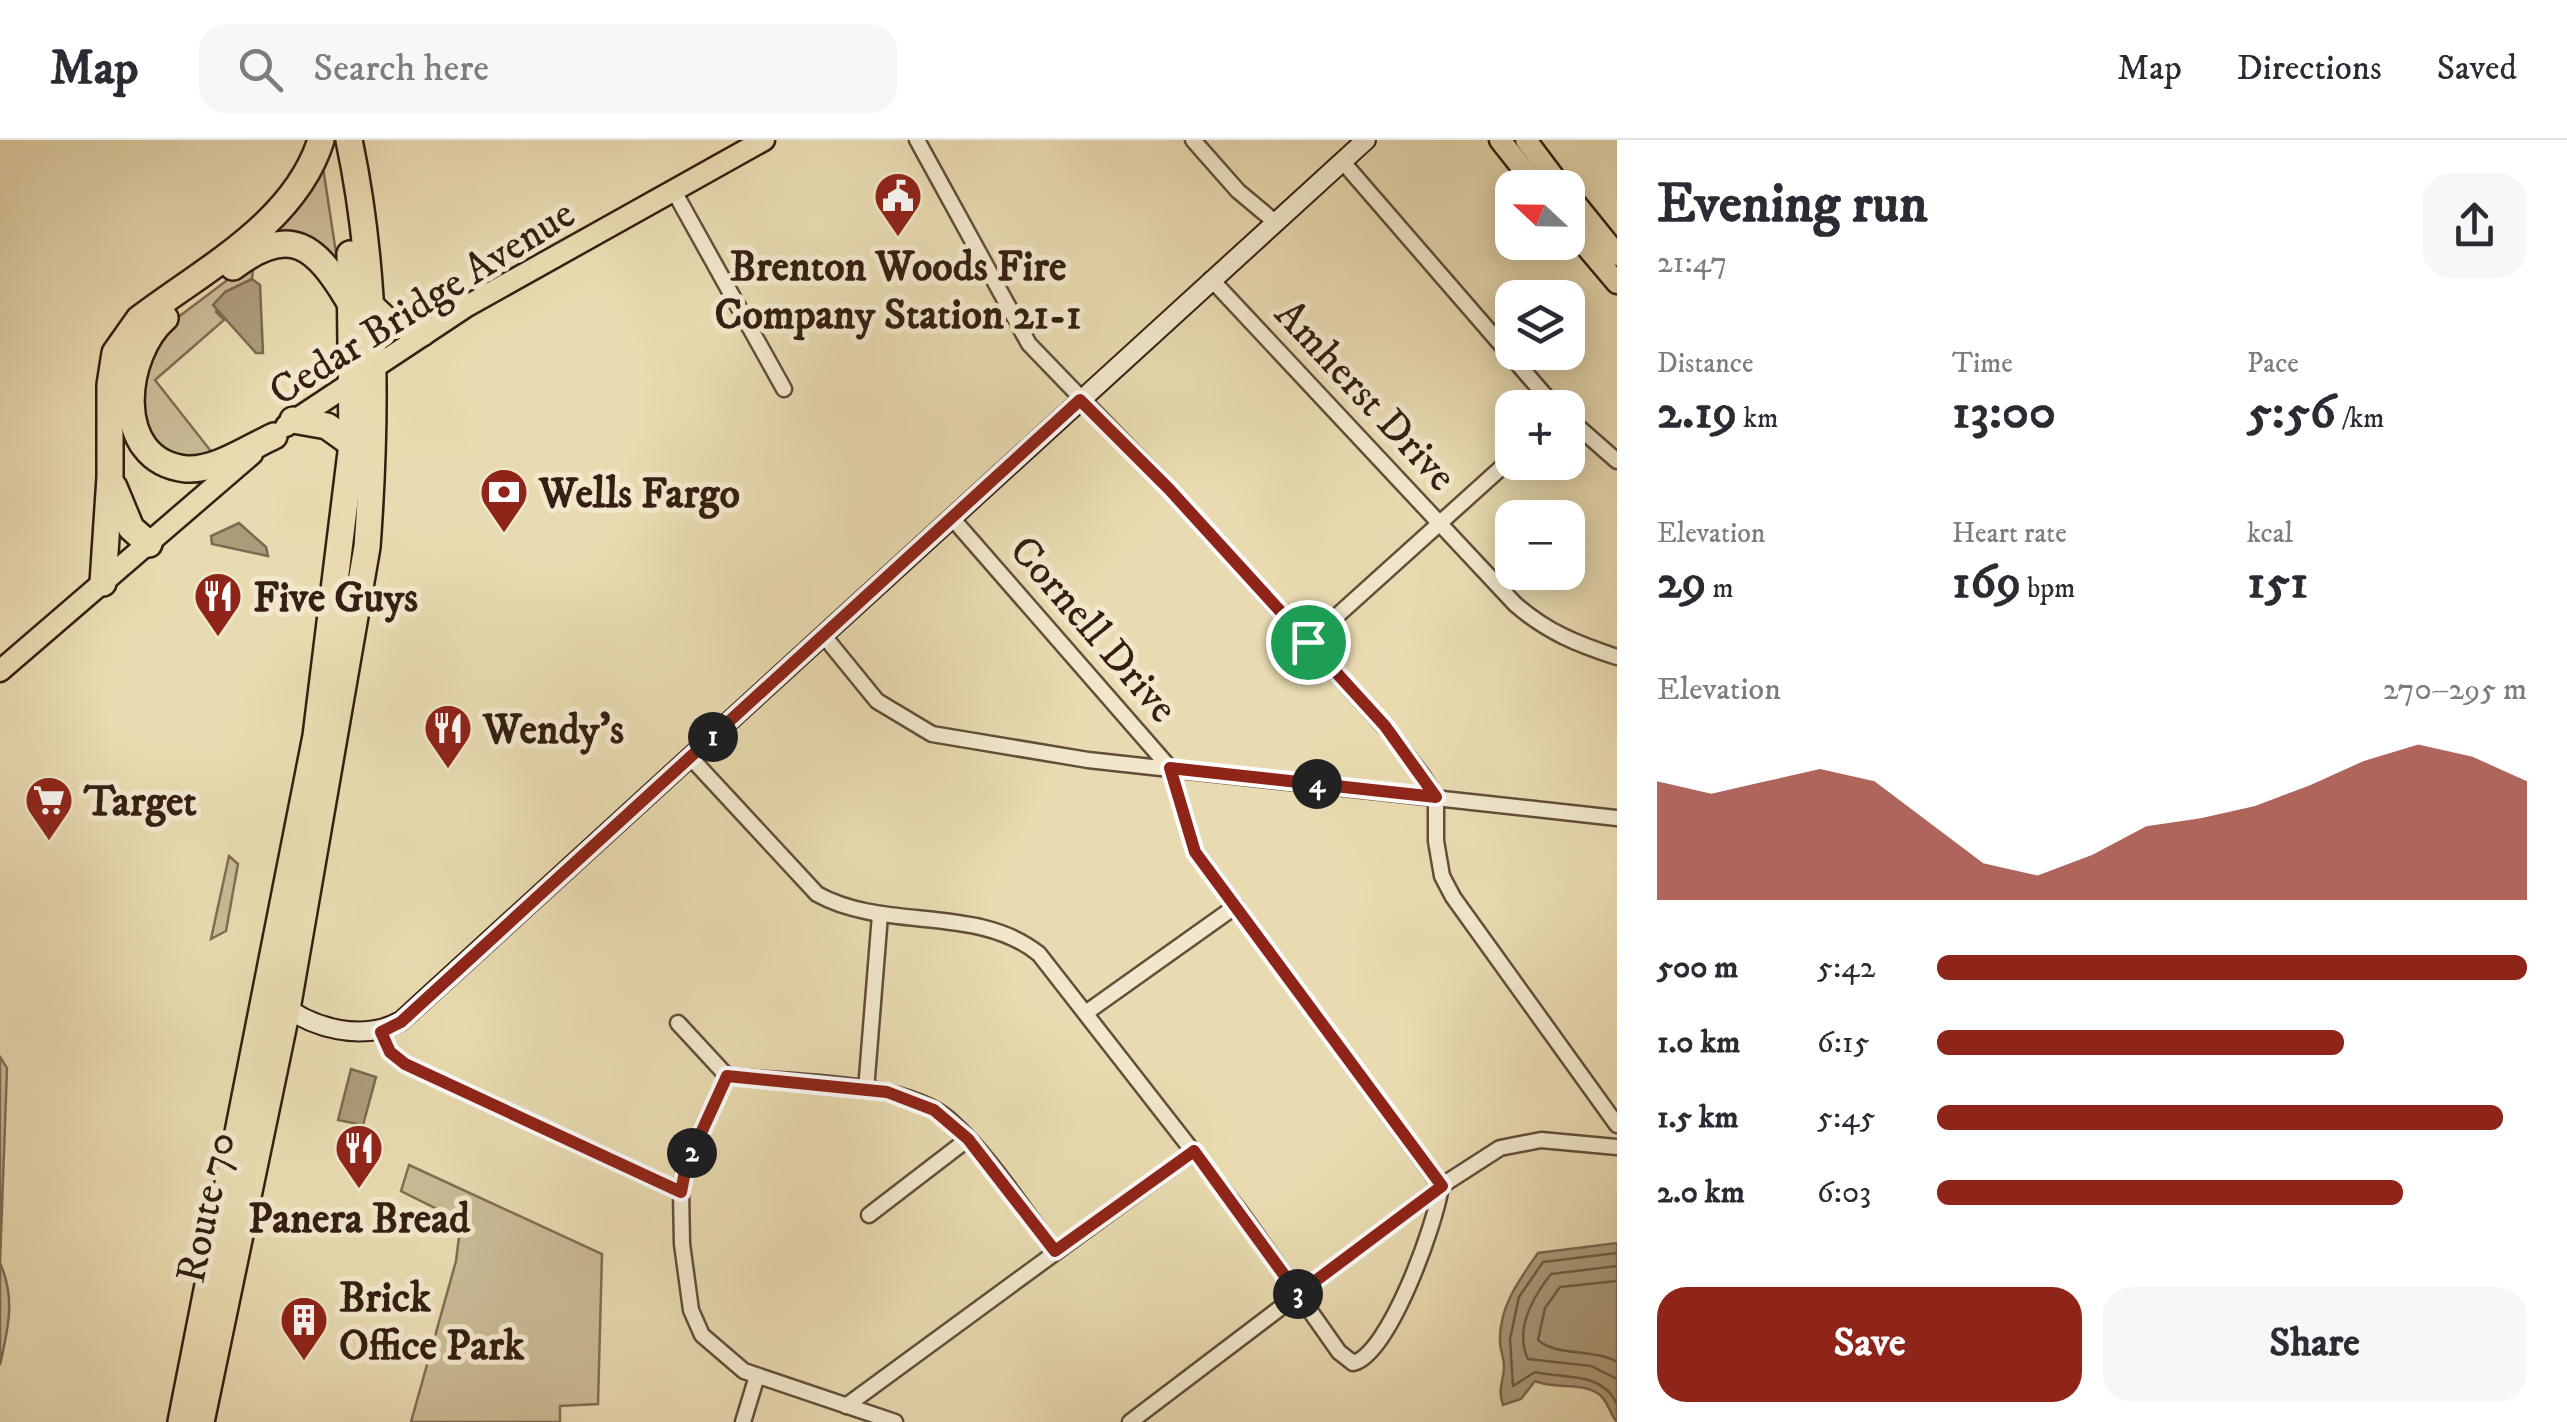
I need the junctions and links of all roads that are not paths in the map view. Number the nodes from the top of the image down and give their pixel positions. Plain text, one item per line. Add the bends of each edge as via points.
1 (321, 140) edge
2 (334, 140) edge
3 (349, 140) edge
4 (764, 140) edge
5 (917, 140) edge
6 (1193, 140) edge
7 (1366, 140) edge
8 (1500, 140) edge
9 (1526, 140) edge
10 (1342, 161) junction
11 (1524, 170) edge
12 (1548, 170) edge
13 (675, 193) junction
14 (1585, 215) edge
15 (1275, 222) junction
16 (1585, 245) edge
17 (1617, 255) edge
18 (1211, 279) junction
19 (1617, 283) edge
20 (362, 305) junction
21 (422, 333) junction
22 (362, 372) junction
23 (784, 389) dead end
24 (1540, 390) edge
25 (1080, 400) junction
26 (283, 428) junction
27 (1585, 433) edge
28 (352, 444) junction
29 (1617, 461) edge
30 (1495, 473) edge
31 (110, 477) junction
32 (952, 518) junction
33 (1439, 523) junction
34 (149, 544) junction
35 (103, 583) junction
36 (824, 636) junction
37 (1308, 642) junction
38 (1617, 657) edge
39 (0, 671) edge
40 (691, 758) junction
41 (1170, 768) junction
42 (1436, 797) junction
43 (1617, 818) edge
44 (1236, 906) junction
45 (880, 914) junction
46 (266, 993) junction
47 (287, 1009) junction
48 (1087, 1012) junction
49 (678, 1023) dead end
50 (381, 1032) junction
51 (727, 1076) junction
52 (866, 1090) junction
53 (1617, 1125) edge
54 (968, 1139) junction
55 (1617, 1146) edge
56 (1194, 1151) junction
57 (1442, 1186) junction
58 (681, 1192) junction
59 (869, 1215) dead end
60 (1055, 1251) junction
61 (1298, 1294) junction
62 (757, 1376) junction
63 (846, 1406) junction
64 (181, 1422) edge
65 (201, 1422) edge
66 (743, 1422) edge
67 (894, 1422) edge
68 (1130, 1422) edge

1 - 31 highway via 307,176 282,208 139,319 122,340 110,385
2 - 20 highway
3 - 20 highway via 358,183
4 - 13 main road, Cedar Bridge Avenue
5 - 25 street via 1029,344
6 - 15 street
7 - 10 street
8 - 11 main road
9 - 12 main road
10 - 15 street
10 - 24 street
13 - 21 main road, Cedar Bridge Avenue
13 - 23 street
14 - 17 main road
15 - 18 street
16 - 19 main road
18 - 25 street
18 - 33 street, Amherst Drive
20 - 21 highway
20 - 22 highway
20 - 26 highway via 317,255 288,242 271,244 145,338 135,357 130,401 134,423 156,457 192,469 213,465
21 - 22 main road, Cedar Bridge Avenue
22 - 26 main road, Cedar Bridge Avenue
22 - 28 highway, Route 70
22 - 47 highway, Route 70 via 367,547
25 - 32 street
25 - 37 street
26 - 28 highway via 327,426
26 - 34 main road, Cedar Bridge Avenue
27 - 29 street
28 - 46 highway, Route 70 via 316,736
30 - 33 street
31 - 34 highway via 130,528
31 - 35 highway
32 - 36 street
32 - 41 street, Cornell Drive
33 - 37 street
33 - 38 street, Amherst Drive via 1543,629
34 - 35 main road, Cedar Bridge Avenue
35 - 39 main road, Cedar Bridge Avenue
36 - 40 street
36 - 41 street via 877,701 932,734
37 - 42 street via 1385,726
40 - 45 street via 817,894 842,908
40 - 50 street via 401,1022
41 - 42 street
41 - 44 street, Cornell Drive via 1195,852
42 - 43 street
42 - 53 street via 1442,876 1453,896
44 - 48 street
44 - 57 street, Cornell Drive
45 - 48 street via 986,928 1024,942
45 - 52 street
46 - 47 street
46 - 64 highway, Route 70
47 - 50 street via 345,1032
47 - 65 highway, Route 70
48 - 56 street
49 - 51 street
50 - 58 street via 405,1064
51 - 52 street
51 - 58 street
52 - 54 street via 934,1110
54 - 59 street
54 - 60 street
55 - 57 street via 1519,1140
56 - 60 street
56 - 61 street
57 - 61 street
57 - 61 street via 1419,1257 1369,1356 1348,1361
58 - 62 street via 691,1310 702,1335 727,1361
60 - 63 street
61 - 68 street
62 - 63 street
62 - 66 street
63 - 67 street

